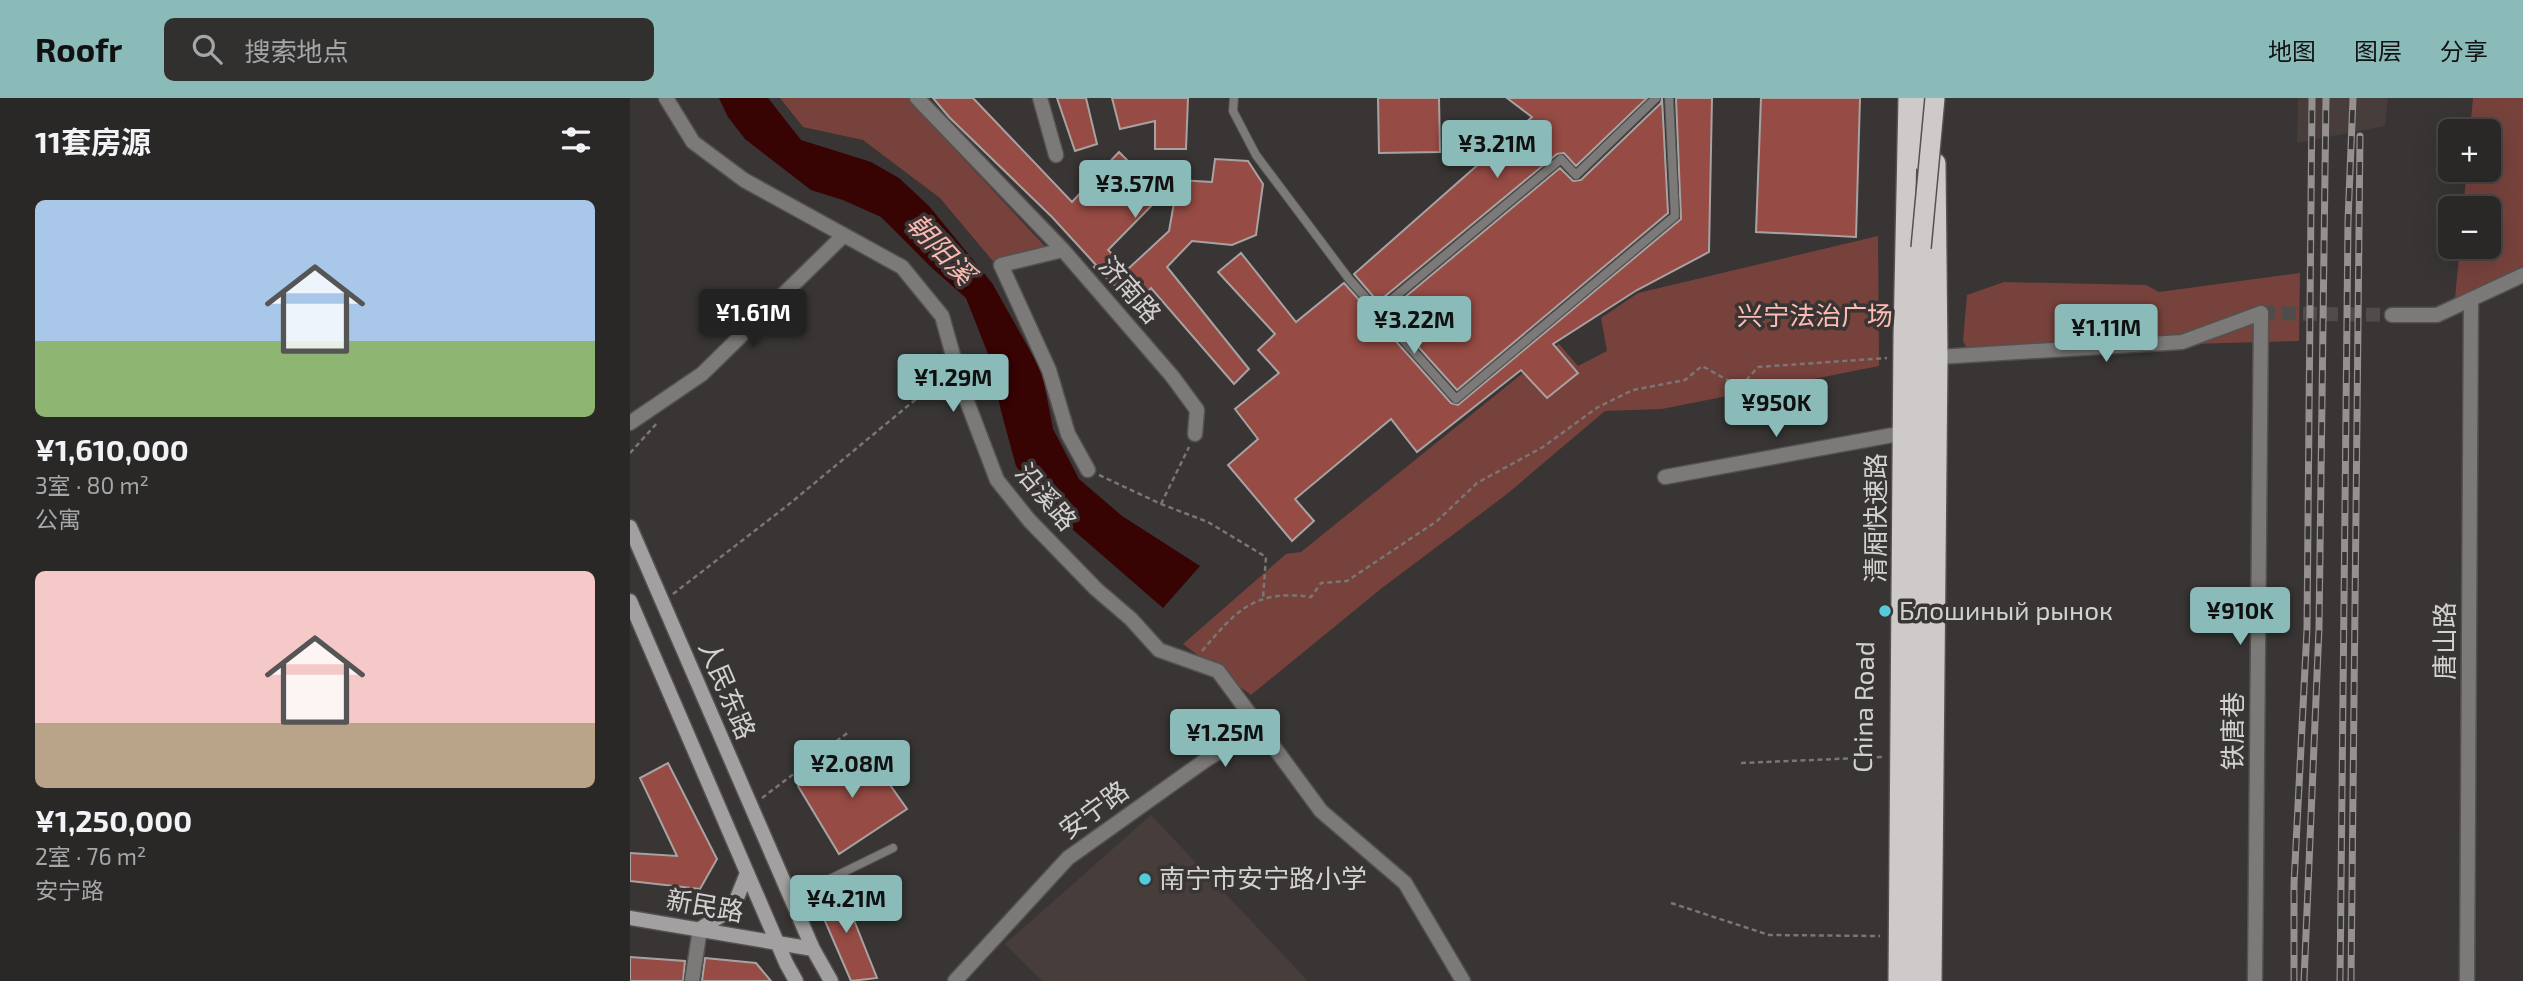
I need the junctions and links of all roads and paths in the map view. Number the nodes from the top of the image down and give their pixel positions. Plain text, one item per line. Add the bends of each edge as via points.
1 (666, 98) edge
2 (917, 98) edge
3 (1040, 98) edge
4 (1234, 98) edge
5 (1656, 98) edge
6 (1669, 98) edge
7 (1897, 98) edge
8 (1908, 98) edge
9 (1922, 98) edge
10 (1935, 98) edge
11 (1056, 155) dead end
12 (844, 235) junction
13 (1913, 242) junction
14 (1063, 250) junction
15 (2523, 275) edge
16 (2471, 301) junction
17 (1378, 311) junction
18 (2392, 315) tunnel mouth
19 (1938, 357) junction
20 (1894, 358) junction
21 (956, 366) junction
22 (630, 422) edge
23 (1195, 434) joint
24 (1893, 435) junction
25 (1088, 470) joint
26 (1665, 477) dead end
27 (1161, 504) junction
28 (630, 527) edge
29 (1262, 598) junction
30 (630, 601) edge
31 (663, 602) junction
32 (1193, 663) junction
33 (1260, 728) junction
34 (850, 731) dead end
35 (1889, 757) junction
36 (1741, 763) dead end
37 (751, 807) junction
38 (893, 848) dead end
39 (747, 873) junction
40 (791, 898) junction
41 (1671, 903) dead end
42 (630, 918) edge
43 (700, 929) junction
44 (1887, 936) junction
45 (777, 944) junction
46 (813, 950) junction
47 (692, 981) edge
48 (796, 981) edge
49 (831, 981) edge
50 (955, 981) edge
51 (1463, 981) edge
52 (1887, 981) edge
53 (1898, 981) edge
54 (1916, 981) edge
55 (1932, 981) edge
56 (2255, 981) edge
57 (2467, 981) edge

1 - 12 street, 沿溪路 via 693,142 744,180
2 - 14 street, 济南路
3 - 11 street
4 - 17 lane via 1233,111 1256,155
5 - 17 lane via 1576,175 1561,159
6 - 17 lane via 1675,216 1456,399
7 - 13 highway
7 - 20 highway, China Road
8 - 13 highway, 清厢快速路
9 - 13 highway, 清厢快速路, bridge
10 - 13 highway, bridge
10 - 19 highway
12 - 21 street, 沿溪路 via 902,267 942,316
12 - 22 street via 702,374
13 - 53 highway, 清厢快速路
13 - 54 highway, 清厢快速路
14 - 23 street, 济南路 via 1197,410
14 - 25 street via 1000,265 1049,370 1068,434
15 - 16 street
16 - 18 street via 2437,315
16 - 57 street, 唐山路
19 - 55 highway
19 - 56 street, 铁唐巷 via 2182,342 2261,313
20 - 24 highway, China Road
20 - 29 path via 1758,367 1740,387 1702,366 1685,380 1633,390 1477,483 1437,521 1347,581 1321,583 1311,597
21 - 31 path
21 - 32 street, 沿溪路 via 997,480 1029,520 1159,650
23 - 27 path
24 - 26 street
24 - 35 highway, China Road
25 - 27 path
27 - 29 path via 1208,522 1266,557
28 - 31 main road, 人民东路
29 - 32 path via 1233,615
30 - 39 main road, 人民东路
31 - 37 main road, 人民东路
32 - 33 street, 沿溪路 via 1218,671
33 - 50 street, 安宁路 via 1207,759 1068,858
33 - 51 street via 1321,811 1405,883
34 - 37 path
35 - 36 path
35 - 44 highway, China Road
37 - 40 main road, 人民东路
38 - 40 lane
39 - 43 main road via 733,908
39 - 45 main road, 人民东路
40 - 46 main road, 人民东路
41 - 44 path via 1769,935
42 - 43 main road, 新民路
43 - 45 main road, 新民路
43 - 47 street
44 - 52 highway, China Road
45 - 46 main road, 新民路
45 - 48 main road, 人民东路
46 - 49 main road, 人民东路

